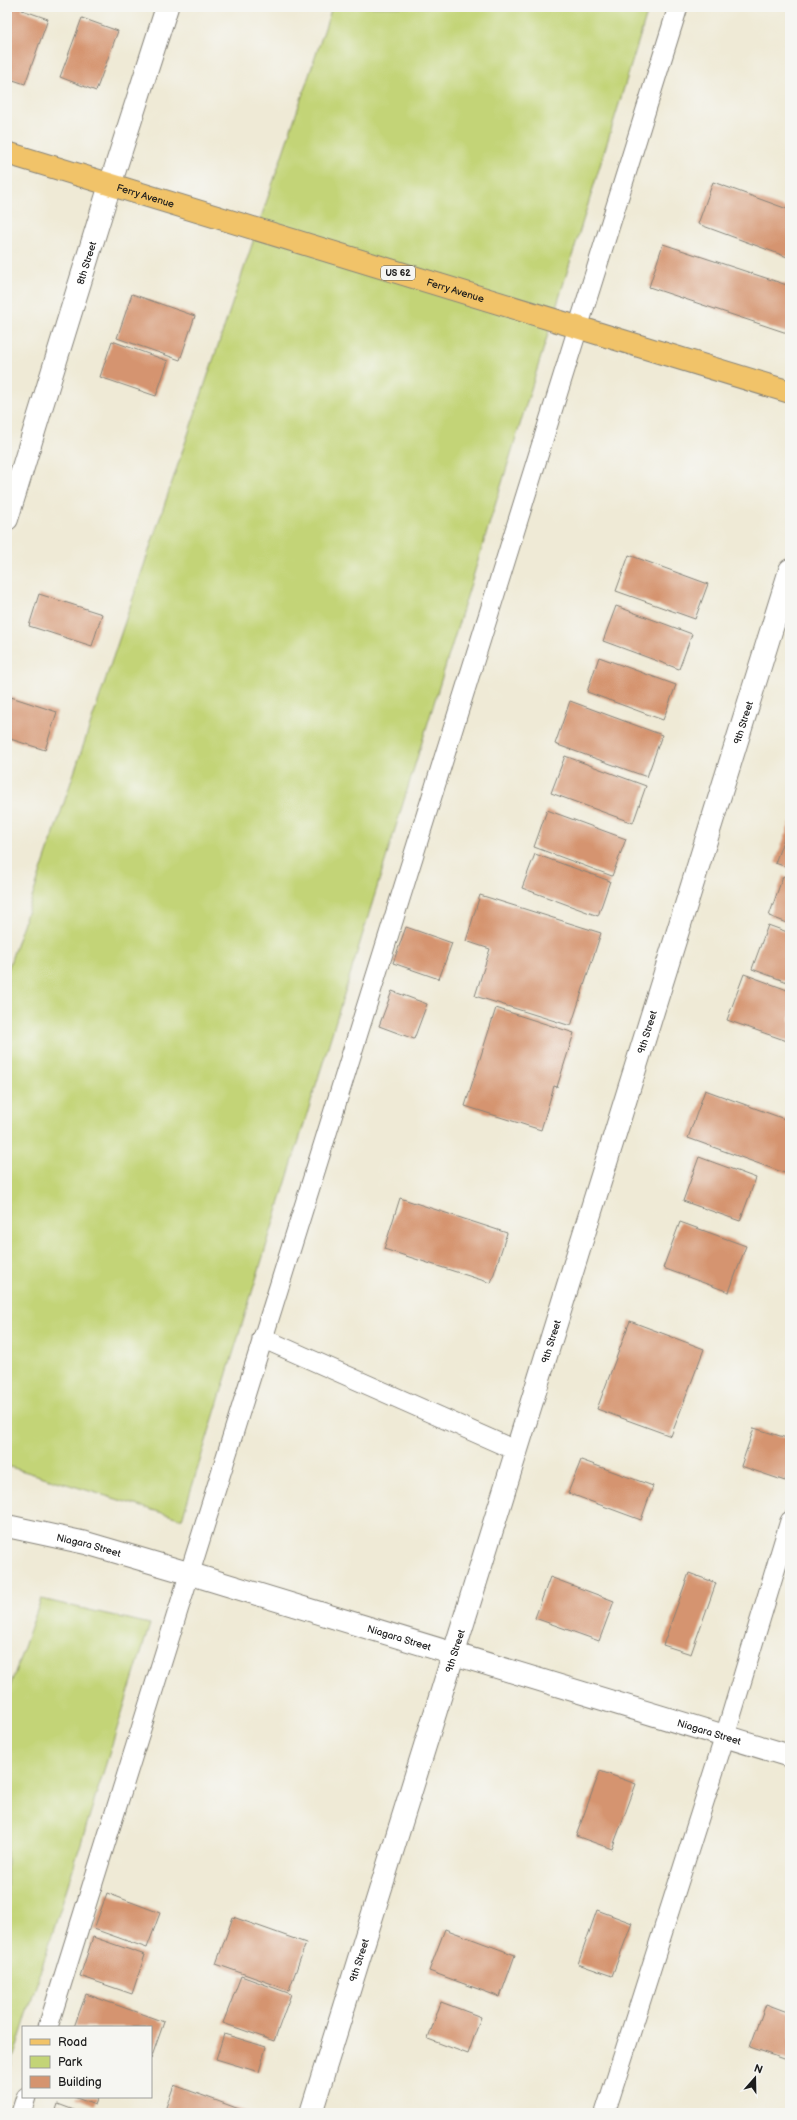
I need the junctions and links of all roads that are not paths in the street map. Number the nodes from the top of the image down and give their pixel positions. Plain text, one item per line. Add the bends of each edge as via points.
1 (168, 7) edge
2 (678, 7) edge
3 (7, 153) edge
4 (110, 185) junction
5 (580, 328) junction
6 (790, 392) edge
7 (7, 519) edge
8 (790, 570) edge
9 (262, 1338) junction
10 (517, 1451) junction
11 (790, 1521) edge
12 (7, 1526) edge
13 (188, 1573) junction
14 (454, 1653) junction
15 (725, 1736) junction
16 (790, 1756) edge
17 (48, 2026) edge
18 (26, 2098) edge
19 (21, 2113) edge
20 (311, 2113) edge
21 (605, 2113) edge

1 - 4 street, 8th Street
2 - 5 lane
3 - 4 main road, Ferry Avenue / US 62
4 - 5 main road, Ferry Avenue / US 62
4 - 7 street, 8th Street
5 - 6 main road, Ferry Avenue / US 62
5 - 9 lane
8 - 10 street, 9th Street
9 - 10 lane
9 - 13 lane
10 - 14 street, 9th Street
11 - 15 lane
12 - 13 street, Niagara Street via 86,1544
13 - 14 street, Niagara Street
13 - 17 lane
14 - 15 street, Niagara Street
14 - 20 street, 9th Street
15 - 16 street, Niagara Street
15 - 21 lane
18 - 19 lane

